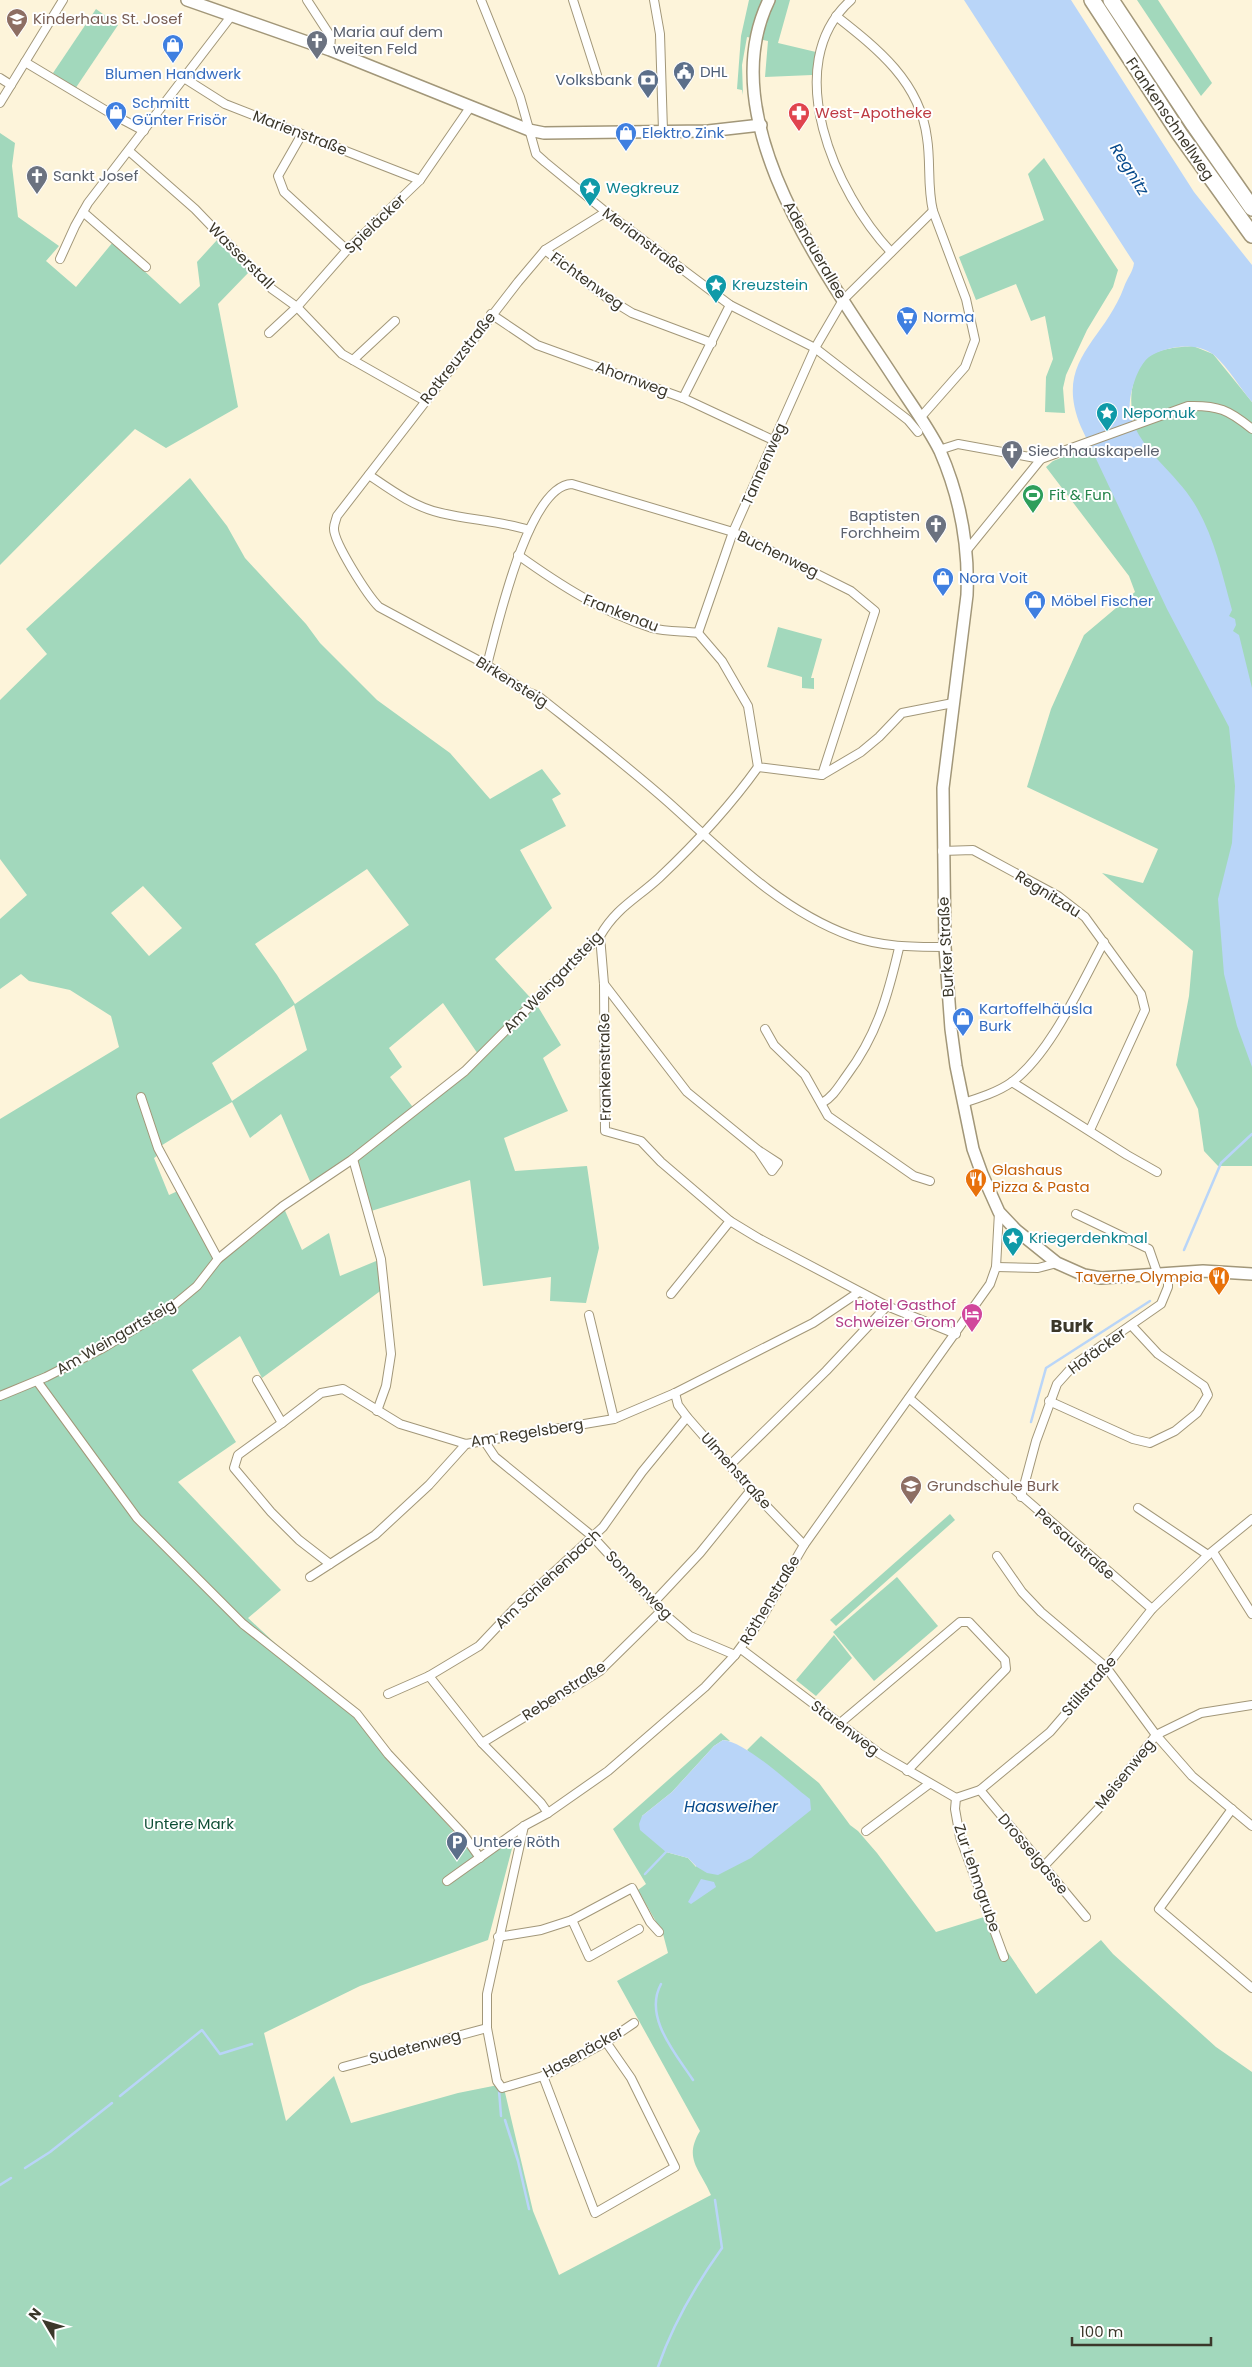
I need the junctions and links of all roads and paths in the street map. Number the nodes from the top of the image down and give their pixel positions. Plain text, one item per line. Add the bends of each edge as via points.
1 (63, 0) edge
2 (187, 0) edge
3 (307, 0) edge
4 (481, 0) edge
5 (573, 0) edge
6 (654, 0) edge
7 (770, 0) edge
8 (852, 0) edge
9 (1092, 0) edge
10 (1111, 0) edge
11 (232, 15) junction
12 (836, 16) junction
13 (330, 50) junction
14 (25, 62) junction
15 (598, 75) dead end
16 (0, 78) edge
17 (184, 78) junction
18 (11, 85) junction
19 (0, 103) edge
20 (470, 106) junction
21 (760, 125) junction
22 (529, 130) junction
23 (144, 131) junction
24 (663, 132) junction
25 (302, 134) junction
26 (129, 151) junction
27 (420, 180) junction
28 (1252, 208) edge
29 (933, 210) junction
30 (83, 212) junction
31 (606, 212) junction
32 (1252, 235) edge
33 (347, 250) junction
34 (545, 250) junction
35 (891, 252) junction
36 (60, 259) dead end
37 (146, 267) dead end
38 (843, 300) junction
39 (730, 305) junction
40 (297, 307) junction
41 (491, 314) junction
42 (395, 321) dead end
43 (269, 333) dead end
44 (712, 343) junction
45 (815, 348) junction
46 (353, 360) junction
47 (683, 398) junction
48 (425, 401) junction
49 (920, 418) junction
50 (1252, 429) edge
51 (918, 432) dead end
52 (775, 440) junction
53 (939, 450) junction
54 (1040, 459) junction
55 (369, 475) junction
56 (334, 528) joint
57 (529, 530) junction
58 (734, 532) junction
59 (967, 550) junction
60 (518, 554) junction
61 (698, 633) junction
62 (487, 664) junction
63 (953, 703) junction
64 (758, 767) junction
65 (822, 775) junction
66 (704, 834) junction
67 (942, 851) junction
68 (600, 936) junction
69 (1104, 942) junction
70 (944, 947) junction
71 (899, 948) junction
72 (604, 984) junction
73 (765, 1029) dead end
74 (1012, 1082) junction
75 (141, 1097) dead end
76 (822, 1103) junction
77 (963, 1103) junction
78 (1090, 1130) junction
79 (758, 1150) dead end
80 (353, 1159) junction
81 (1157, 1172) dead end
82 (930, 1181) dead end
83 (999, 1212) junction
84 (1076, 1214) dead end
85 (730, 1221) junction
86 (218, 1259) junction
87 (1057, 1263) junction
88 (996, 1267) junction
89 (1252, 1274) edge
90 (1163, 1275) junction
91 (860, 1292) junction
92 (670, 1294) dead end
93 (887, 1306) junction
94 (588, 1315) dead end
95 (1132, 1326) junction
96 (956, 1334) junction
97 (257, 1380) dead end
98 (36, 1381) junction
99 (675, 1393) junction
100 (0, 1396) edge
101 (909, 1398) junction
102 (1050, 1401) junction
103 (376, 1411) junction
104 (687, 1417) junction
105 (614, 1419) junction
106 (282, 1423) junction
107 (485, 1442) junction
108 (466, 1444) junction
109 (730, 1465) junction
110 (751, 1490) junction
111 (1022, 1497) junction
112 (1138, 1508) dead end
113 (1252, 1519) edge
114 (592, 1536) junction
115 (804, 1545) junction
116 (1210, 1554) junction
117 (997, 1556) dead end
118 (330, 1564) junction
119 (310, 1577) dead end
120 (654, 1602) junction
121 (1152, 1609) junction
122 (661, 1611) junction
123 (1252, 1614) edge
124 (738, 1652) junction
125 (1106, 1667) junction
126 (429, 1676) junction
127 (388, 1694) dead end
128 (1252, 1705) edge
129 (839, 1724) junction
130 (1156, 1735) junction
131 (482, 1743) junction
132 (907, 1771) junction
133 (929, 1784) junction
134 (980, 1790) junction
135 (956, 1798) junction
136 (1232, 1809) junction
137 (548, 1813) junction
138 (524, 1826) junction
139 (1252, 1826) edge
140 (866, 1831) dead end
141 (480, 1858) junction
142 (1044, 1866) junction
143 (447, 1881) dead end
144 (1086, 1917) dead end
145 (572, 1920) junction
146 (639, 1929) dead end
147 (659, 1932) dead end
148 (498, 1937) junction
149 (1004, 1957) dead end
150 (1252, 1988) edge
151 (634, 2023) dead end
152 (487, 2028) junction
153 (606, 2042) junction
154 (343, 2067) dead end
155 (543, 2076) junction

1 - 14 street
2 - 11 main road
3 - 13 street via 331,37
4 - 22 street, Merianstraße via 520,97
5 - 15 street
6 - 24 street via 661,42
7 - 21 main road, Adenauerallee via 759,30 754,67
8 - 12 street
9 - 32 highway, Frankenschnellweg via 1179,133
10 - 28 highway, Frankenschnellweg
11 - 13 main road
11 - 17 street
12 - 29 street via 879,51 902,75 914,97 924,118 928,139 929,193
12 - 35 street via 821,47 818,105 836,168 872,233
13 - 20 main road
14 - 18 street
14 - 23 street
16 - 18 street
17 - 23 street
17 - 25 street, Marienstraße via 225,104
18 - 19 street
20 - 22 main road
20 - 27 street, Spieläcker
21 - 24 main road
21 - 38 main road, Adenauerallee via 768,156 785,196 806,240
22 - 24 main road
22 - 31 street, Merianstraße via 536,154
23 - 26 street
25 - 27 street, Marienstraße
25 - 33 street via 278,176 284,192
26 - 30 street
26 - 40 street, Wasserstall via 195,209 272,289
27 - 33 street, Spieläcker
29 - 35 street, Tannenweg
29 - 49 street via 966,299 975,340 965,367
30 - 36 street
30 - 37 street
31 - 34 street, Rotkreuzstraße
31 - 39 street, Merianstraße
33 - 40 street, Spieläcker
34 - 41 street, Rotkreuzstraße
34 - 44 street, Fichtenweg via 632,313
35 - 38 street, Tannenweg
38 - 45 street, Tannenweg
38 - 49 main road, Adenauerallee
39 - 44 street
39 - 45 street, Merianstraße
40 - 43 street, Spieläcker
40 - 46 street, Wasserstall via 342,354
41 - 47 street, Ahornweg via 538,345
41 - 48 street, Rotkreuzstraße
42 - 46 street
44 - 47 street
45 - 51 street, Merianstraße via 908,420
45 - 52 street, Tannenweg
46 - 48 street, Wasserstall
47 - 52 street, Ahornweg
48 - 55 street, Rotkreuzstraße
49 - 53 main road, Adenauerallee
50 - 54 street via 1233,413 1210,405 1188,406
52 - 58 street, Tannenweg
53 - 54 street via 958,444
53 - 59 main road, Adenauerallee via 956,496
54 - 59 street
55 - 56 street, Rotkreuzstraße via 337,516
55 - 57 street via 405,499 440,513
56 - 62 street, Birkensteig via 351,565 379,607
57 - 58 street, Buchenweg via 552,493 564,484 572,484
57 - 60 street
58 - 61 street, Tannenweg
58 - 65 street, Buchenweg via 851,591 875,611
59 - 63 main road, Burker Straße via 967,595
60 - 61 street, Frankenau via 567,590 601,608 654,628
60 - 62 street
61 - 64 street via 722,661 748,706
62 - 66 street, Birkensteig via 525,691 538,696 612,753
63 - 65 street via 902,713 861,752
63 - 67 main road, Burker Straße via 943,788
64 - 65 street
64 - 66 street, Am Weingartsteig via 728,809
66 - 68 street, Am Weingartsteig via 610,918
66 - 71 street, Birkensteig via 778,897 817,920 852,937
67 - 69 street, Regnitzau via 973,850 1058,896 1085,917
67 - 70 main road, Burker Straße
68 - 72 street, Frankenstraße
68 - 80 street, Am Weingartsteig via 465,1072
69 - 74 street via 1041,1052
69 - 78 street, Regnitzau via 1141,994 1146,1010
70 - 71 street, Birkensteig
70 - 77 main road, Burker Straße via 951,1029
71 - 76 street via 887,999 864,1052 831,1098
72 - 79 street via 687,1092
72 - 85 street, Frankenstraße via 605,1132 641,1141
73 - 76 street via 774,1045 805,1075
74 - 77 street
74 - 78 street
75 - 86 street via 158,1148
76 - 82 street via 828,1116 914,1176
77 - 83 main road, Burker Straße via 973,1149
78 - 81 street
80 - 86 street, Am Weingartsteig via 283,1206
80 - 103 street via 381,1259 391,1354 386,1386
83 - 87 main road, Burker Straße
83 - 88 street, Röthenstraße
84 - 90 street via 1149,1249
85 - 91 street, Frankenstraße
85 - 92 street
86 - 98 street, Am Weingartsteig via 197,1286 173,1306 103,1348
87 - 88 street via 1038,1268
87 - 90 main road, Burker Straße via 1084,1275 1101,1278
88 - 96 street, Röthenstraße via 990,1284
89 - 90 main road, Burker Straße via 1203,1271
90 - 95 street, Hofäcker via 1168,1287 1161,1304
91 - 93 street, Frankenstraße
91 - 99 street, Am Regelsberg via 813,1323
93 - 96 street, Frankenstraße
93 - 109 street
94 - 105 street
95 - 102 street, Hofäcker via 1075,1364 1057,1384
95 - 102 street via 1158,1354 1204,1386 1208,1394 1197,1413 1175,1431 1150,1443 1133,1439
96 - 101 street, Röthenstraße
97 - 106 street
98 - 100 street, Am Weingartsteig
98 - 141 street via 137,1518 243,1624 356,1714 388,1754 463,1834
99 - 104 street, Ulmenstraße via 678,1405
99 - 105 street, Am Regelsberg
101 - 111 street, Persaustraße
101 - 115 street, Röthenstraße
102 - 111 street, Hofäcker
103 - 106 street, Am Regelsberg via 342,1389 321,1393
103 - 108 street, Am Regelsberg via 400,1424
104 - 109 street, Ulmenstraße
104 - 114 street, Am Schlehenbach via 603,1527
105 - 107 street, Am Regelsberg
106 - 118 street, Am Regelsberg via 238,1455 234,1468 271,1512
107 - 108 street, Am Regelsberg
107 - 114 street, Sonnenweg via 495,1458
108 - 118 street via 429,1485 375,1535
109 - 110 street, Ulmenstraße
110 - 115 street, Ulmenstraße
110 - 120 street via 700,1553
111 - 121 street, Persaustraße
112 - 116 street
113 - 116 street, Stillstraße
114 - 120 street, Sonnenweg
114 - 126 street, Am Schlehenbach via 478,1646
115 - 124 street, Röthenstraße
116 - 121 street, Stillstraße
116 - 123 street
117 - 125 street via 1022,1592 1041,1612
118 - 119 street
120 - 122 street, Sonnenweg
121 - 125 street, Stillstraße
122 - 124 street, Sonnenweg via 690,1636
122 - 131 street, Rebenstraße via 600,1671
124 - 129 street, Starenweg
124 - 137 street, Röthenstraße via 705,1687 647,1738 608,1771
125 - 130 street
125 - 134 street, Stillstraße via 1050,1732
126 - 127 street, Am Schlehenbach
126 - 131 street
128 - 130 street, Meisenweg via 1202,1712
129 - 132 street, Starenweg
129 - 132 street via 960,1622 969,1622 1005,1660 1006,1669
130 - 136 street via 1192,1776
130 - 142 street, Meisenweg via 1099,1808
131 - 137 street
132 - 133 street, Starenweg
133 - 135 street, Starenweg
133 - 140 street
134 - 135 street, Stillstraße
134 - 142 street, Drosselgasse
135 - 149 street, Zur Lehmgrube via 960,1837
136 - 139 street
136 - 150 street via 1160,1909
137 - 138 street, Röthenstraße
138 - 141 street, Röthenstraße
138 - 148 street
141 - 143 street, Röthenstraße
142 - 144 street, Drosselgasse
145 - 146 street via 589,1957
145 - 147 street via 632,1888
145 - 148 street via 541,1930
148 - 152 street via 487,1994
151 - 153 street, Hasenäcker
152 - 154 street, Sudetenweg
152 - 155 street, Hasenäcker via 497,2081 502,2088
153 - 155 street, Hasenäcker
153 - 155 street via 631,2078 675,2167 595,2213

